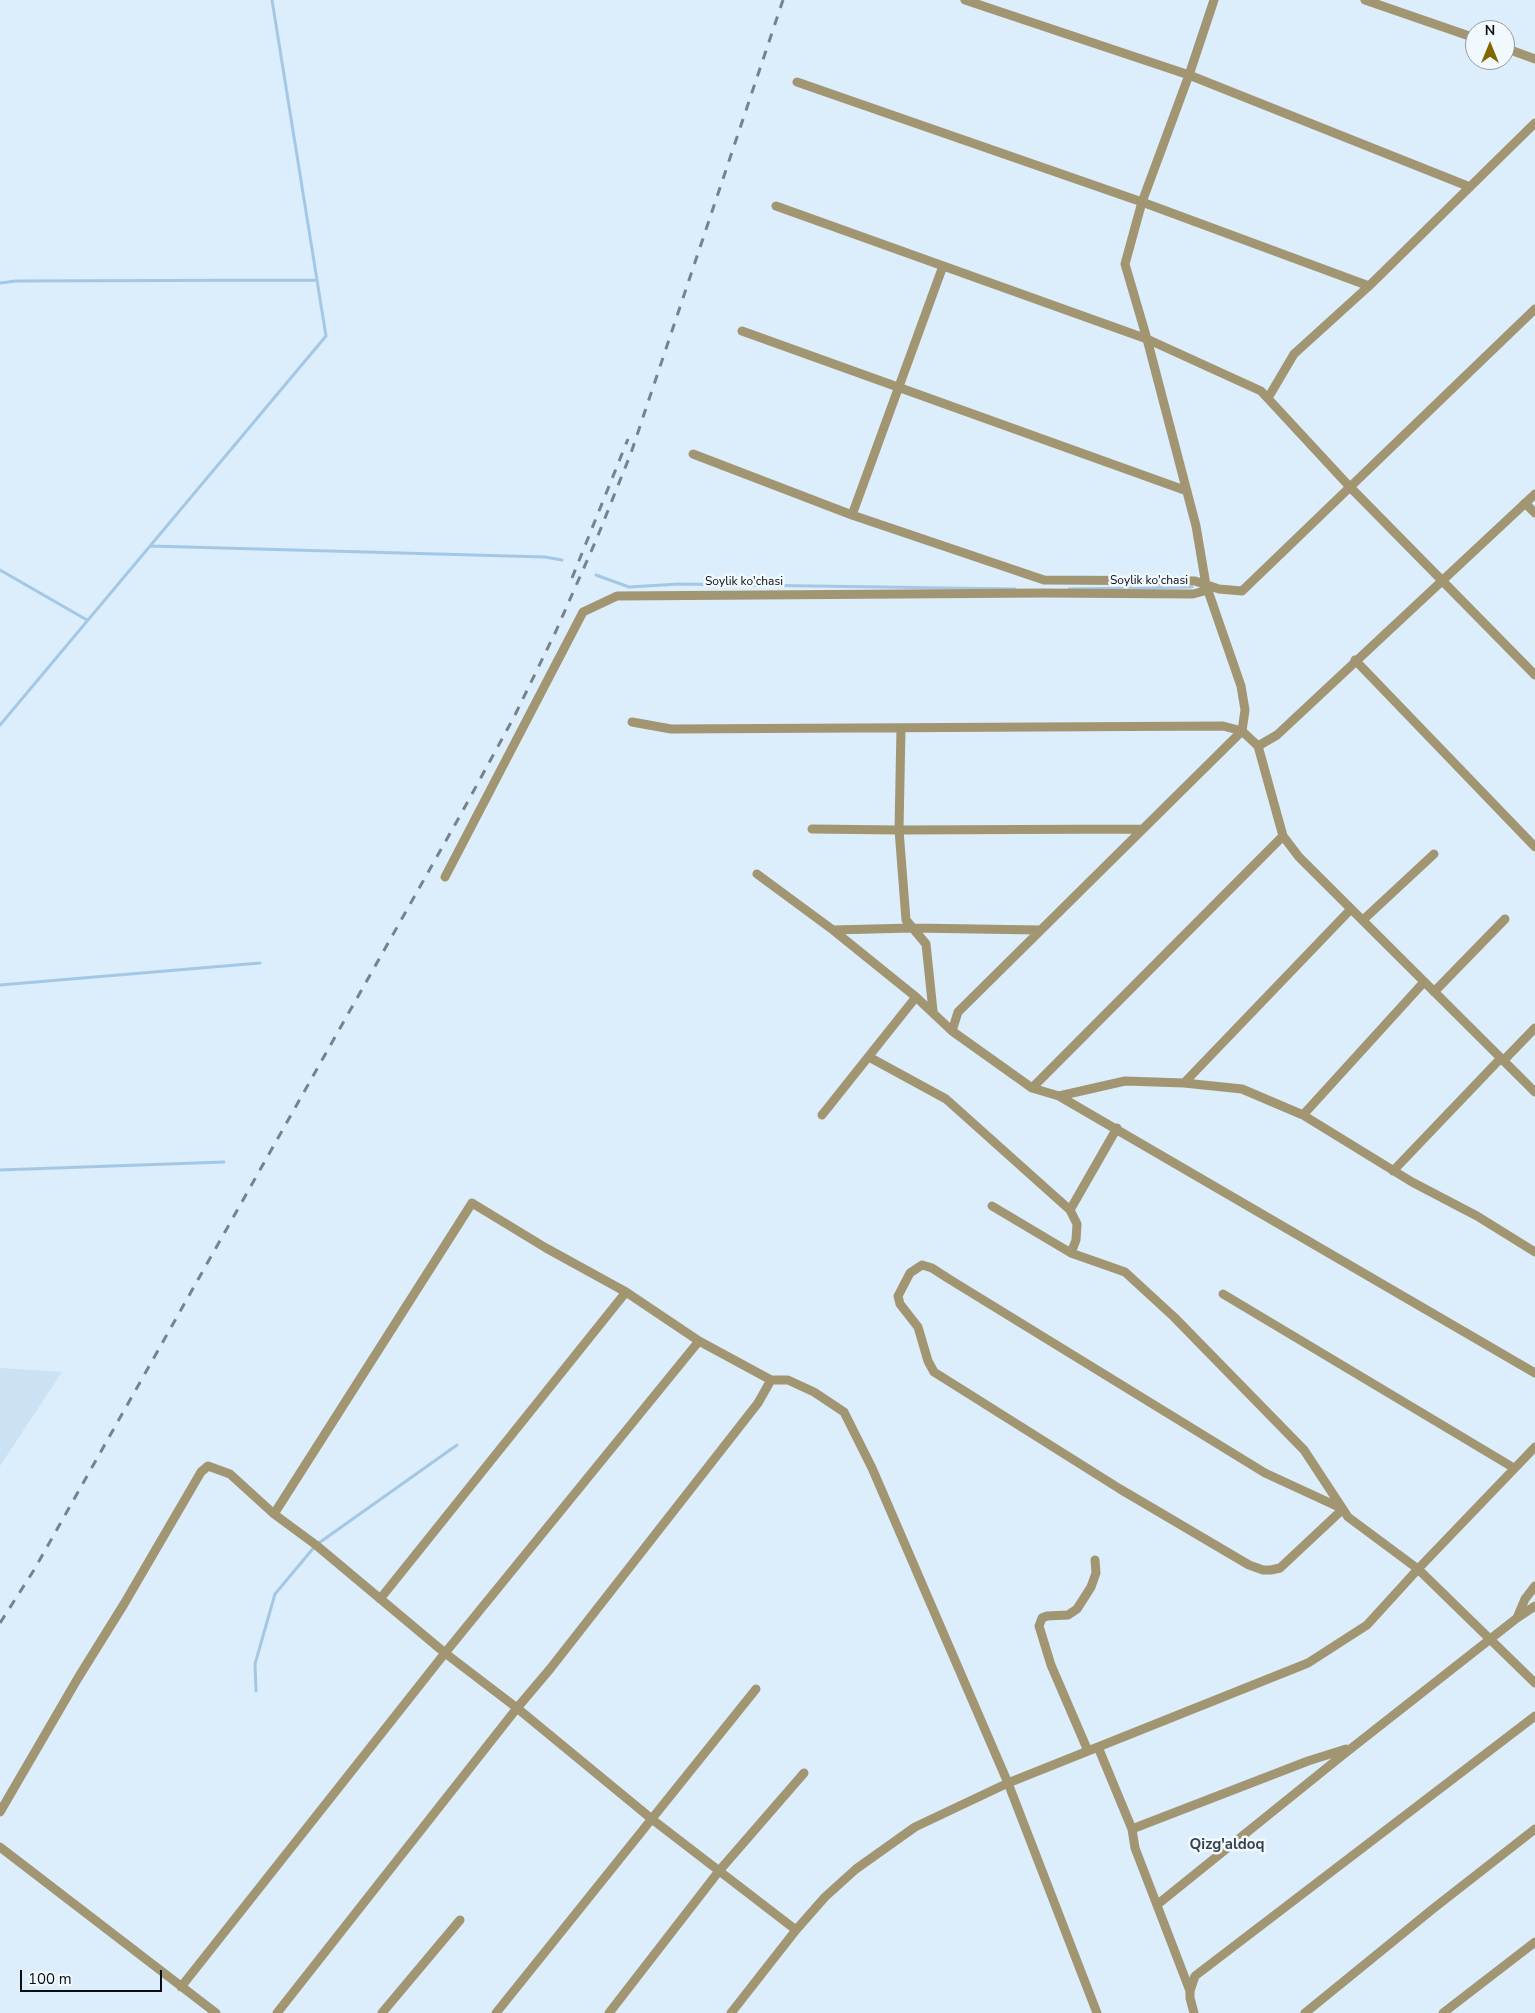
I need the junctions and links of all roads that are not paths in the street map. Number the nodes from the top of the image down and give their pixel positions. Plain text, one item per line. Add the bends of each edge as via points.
1 (965, 0) edge
2 (1214, 0) edge
3 (1365, 0) edge
4 (1465, 35) edge
5 (1515, 52) edge
6 (1535, 59) edge
7 (1189, 75) junction
8 (797, 82) dead end
9 (1535, 123) edge
10 (1470, 187) junction
11 (1142, 202) junction
12 (776, 206) dead end
13 (943, 266) junction
14 (1369, 286) junction
15 (1535, 309) edge
16 (742, 331) dead end
17 (1147, 339) junction
18 (898, 387) junction
19 (1268, 398) junction
20 (693, 454) dead end
21 (1349, 486) junction
22 (1187, 491) junction
23 (1535, 494) edge
24 (1525, 503) junction
25 (1535, 513) edge
26 (852, 515) junction
27 (1044, 580) junction
28 (1441, 581) junction
29 (1207, 587) junction
30 (1044, 593) junction
31 (1355, 660) junction
32 (1535, 675) edge
33 (632, 722) dead end
34 (901, 728) junction
35 (1242, 731) junction
36 (1258, 746) junction
37 (812, 829) dead end
38 (1142, 829) junction
39 (899, 830) junction
40 (1283, 836) junction
41 (1535, 847) edge
42 (1434, 854) dead end
43 (757, 874) dead end
44 (445, 878) dead end
45 (1351, 909) junction
46 (1506, 919) dead end
47 (1363, 920) junction
48 (912, 928) junction
49 (833, 930) junction
50 (1040, 930) junction
51 (1424, 982) junction
52 (1434, 992) junction
53 (916, 997) junction
54 (933, 1011) junction
55 (1535, 1028) edge
56 (952, 1031) junction
57 (869, 1057) junction
58 (1502, 1059) junction
59 (1184, 1083) junction
60 (1032, 1088) junction
61 (1535, 1092) edge
62 (1059, 1096) junction
63 (822, 1115) dead end
64 (1303, 1115) junction
65 (1117, 1128) junction
66 (1393, 1171) junction
67 (992, 1206) dead end
68 (1070, 1210) junction
69 (1535, 1252) edge
70 (1071, 1253) junction
71 (626, 1292) junction
72 (1223, 1294) dead end
73 (699, 1341) junction
74 (1535, 1373) edge
75 (770, 1380) junction
76 (1535, 1447) edge
77 (1514, 1468) junction
78 (1343, 1510) junction
79 (274, 1514) junction
80 (1095, 1560) dead end
81 (1418, 1569) junction
82 (1535, 1586) edge
83 (380, 1599) junction
84 (1535, 1606) edge
85 (1517, 1618) junction
86 (1491, 1640) junction
87 (445, 1653) junction
88 (1535, 1683) edge
89 (756, 1689) dead end
90 (517, 1708) junction
91 (1535, 1716) edge
92 (1354, 1746) junction
93 (1098, 1747) junction
94 (1088, 1751) junction
95 (804, 1773) dead end
96 (1008, 1783) junction
97 (0, 1812) edge
98 (653, 1820) junction
99 (1132, 1829) junction
100 (1535, 1829) edge
101 (0, 1847) edge
102 (719, 1871) junction
103 (1158, 1904) junction
104 (460, 1920) dead end
105 (796, 1930) junction
106 (1535, 1942) edge
107 (181, 1987) junction
108 (1190, 1990) junction
109 (216, 2013) edge
110 (277, 2013) edge
111 (382, 2013) edge
112 (496, 2013) edge
113 (609, 2013) edge
114 (731, 2013) edge
115 (1097, 2013) edge
116 (1194, 2013) edge
117 (1305, 2013) edge
118 (1443, 2013) edge

1 - 7 street
2 - 7 street
3 - 4 street
5 - 6 street
7 - 10 street
7 - 11 street
8 - 11 street
9 - 10 street
10 - 14 street
11 - 14 street
11 - 17 street via 1124,264
12 - 13 street
13 - 17 street
13 - 18 street
14 - 19 street via 1294,354
15 - 21 street
16 - 18 street
17 - 19 street via 1262,391
17 - 22 street
18 - 22 street
18 - 26 street
19 - 21 street
20 - 26 street
21 - 28 street
21 - 29 street via 1242,591
22 - 29 street
23 - 24 street
24 - 25 street
24 - 28 street
26 - 27 street
27 - 29 street via 1195,581
27 - 30 street
28 - 31 street
28 - 32 street
29 - 30 street, Soylik ko'chasi via 1193,594
29 - 35 street via 1241,686 1245,710
30 - 44 street, Soylik ko'chasi via 617,596 583,612
31 - 36 street via 1277,735
31 - 41 street
33 - 34 street via 671,729
34 - 35 street via 1223,726
34 - 39 street
35 - 36 street
35 - 38 street
36 - 40 street
37 - 39 street
38 - 39 street
38 - 50 street
39 - 48 street via 906,920
40 - 45 street via 1299,857
40 - 60 street
42 - 47 street
43 - 49 street
45 - 47 street
45 - 59 street
46 - 52 street
47 - 51 street
48 - 49 street
48 - 50 street
48 - 54 street via 926,944
49 - 53 street
50 - 56 street via 958,1012
51 - 52 street
51 - 64 street
52 - 58 street
53 - 54 street
53 - 57 street
54 - 56 street
55 - 58 street
56 - 60 street
57 - 63 street
57 - 68 street via 946,1098
58 - 61 street
58 - 66 street
59 - 62 street via 1125,1081
59 - 64 street via 1242,1089
60 - 62 street
62 - 65 street
64 - 66 street
65 - 68 street
65 - 74 street
66 - 69 street via 1477,1216
67 - 70 street
68 - 70 street via 1077,1224
70 - 78 street via 1124,1272 1174,1317 1304,1450
71 - 73 street
71 - 79 street via 472,1203
71 - 83 street
72 - 77 street
73 - 75 street
73 - 87 street
75 - 90 street via 758,1402
75 - 96 street via 788,1380 844,1412 872,1468
76 - 77 street
77 - 81 street
78 - 78 street via 1280,1568 1263,1570 1249,1565 1120,1489 934,1372 918,1327 900,1304 898,1296 903,1285 910,1273 922,1265 932,1268 1265,1473
78 - 81 street
79 - 83 street
79 - 97 street via 230,1474 208,1466 201,1472
80 - 94 street via 1096,1573 1091,1587 1077,1609 1068,1615 1042,1618 1039,1626 1051,1665
81 - 86 street
81 - 93 street via 1367,1625 1308,1664
82 - 85 street
83 - 87 street
84 - 85 street
85 - 86 street
86 - 88 street
86 - 92 street
87 - 90 street
87 - 107 street
89 - 98 street
90 - 98 street
90 - 110 street
91 - 108 street via 1195,1976
92 - 99 street
92 - 103 street
93 - 94 street
93 - 99 street
94 - 96 street
95 - 102 street
96 - 105 street via 915,1827 856,1869
96 - 115 street
98 - 102 street
98 - 112 street
99 - 103 street via 1135,1848
100 - 117 street
101 - 107 street
102 - 105 street
102 - 113 street
103 - 108 street
104 - 111 street
105 - 114 street
106 - 118 street
107 - 109 street
108 - 116 street

